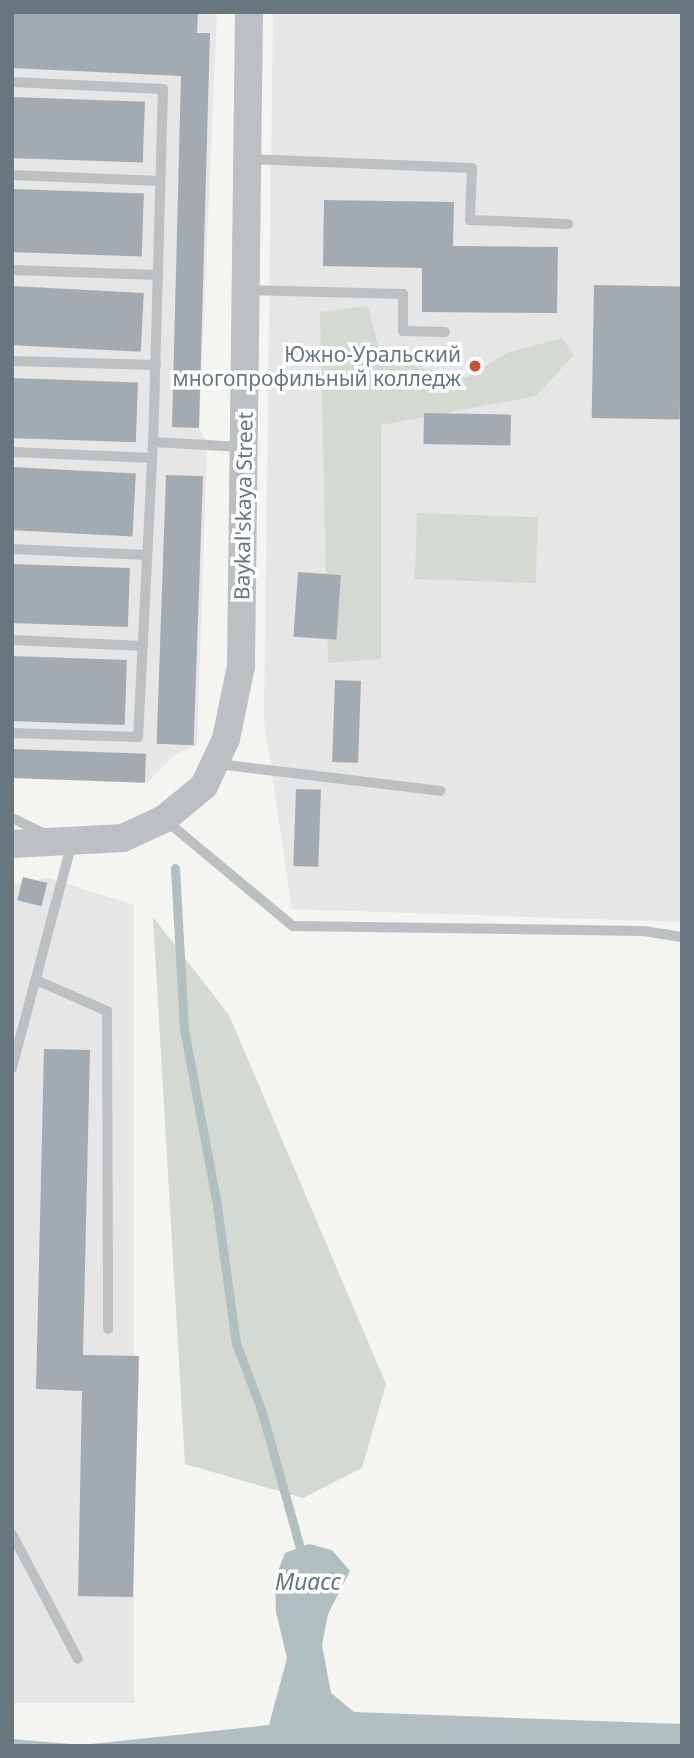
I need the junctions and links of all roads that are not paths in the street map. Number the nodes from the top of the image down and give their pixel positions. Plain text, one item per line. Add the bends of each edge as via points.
1 (249, 12) edge
2 (12, 82) edge
3 (248, 159) junction
4 (12, 175) edge
5 (160, 181) junction
6 (568, 224) dead end
7 (12, 270) edge
8 (158, 275) junction
9 (246, 290) junction
10 (445, 332) dead end
11 (12, 361) edge
12 (156, 365) junction
13 (153, 442) junction
14 (243, 447) junction
15 (12, 452) edge
16 (152, 458) junction
17 (12, 549) edge
18 (147, 555) junction
19 (12, 640) edge
20 (143, 646) junction
21 (12, 733) edge
22 (215, 763) junction
23 (440, 791) dead end
24 (12, 818) edge
25 (164, 819) junction
26 (12, 844) edge
27 (68, 844) junction
28 (682, 937) edge
29 (36, 979) junction
30 (12, 1068) edge
31 (108, 1329) dead end
32 (12, 1534) edge
33 (78, 1659) dead end

1 - 3 street, Baykal'skaya Street
2 - 5 lane via 163,89
3 - 6 lane via 472,168 470,220
3 - 9 street, Baykal'skaya Street
4 - 5 lane
5 - 8 lane
7 - 8 lane
8 - 12 lane
9 - 10 lane via 403,294 403,331
9 - 14 street, Baykal'skaya Street
11 - 12 lane
12 - 13 lane
13 - 14 lane
13 - 16 lane
14 - 22 street, Baykal'skaya Street via 241,666 226,739
15 - 16 lane
16 - 18 lane
17 - 18 lane
18 - 20 lane
19 - 20 lane
20 - 21 lane via 138,737
22 - 23 lane
22 - 25 street, Baykal'skaya Street via 204,786
24 - 27 lane
25 - 27 street, Baykal'skaya Street via 123,838
25 - 28 lane via 293,926 644,931
26 - 27 street, Baykal'skaya Street
27 - 29 lane
29 - 30 lane
29 - 31 lane via 107,1012
32 - 33 lane

